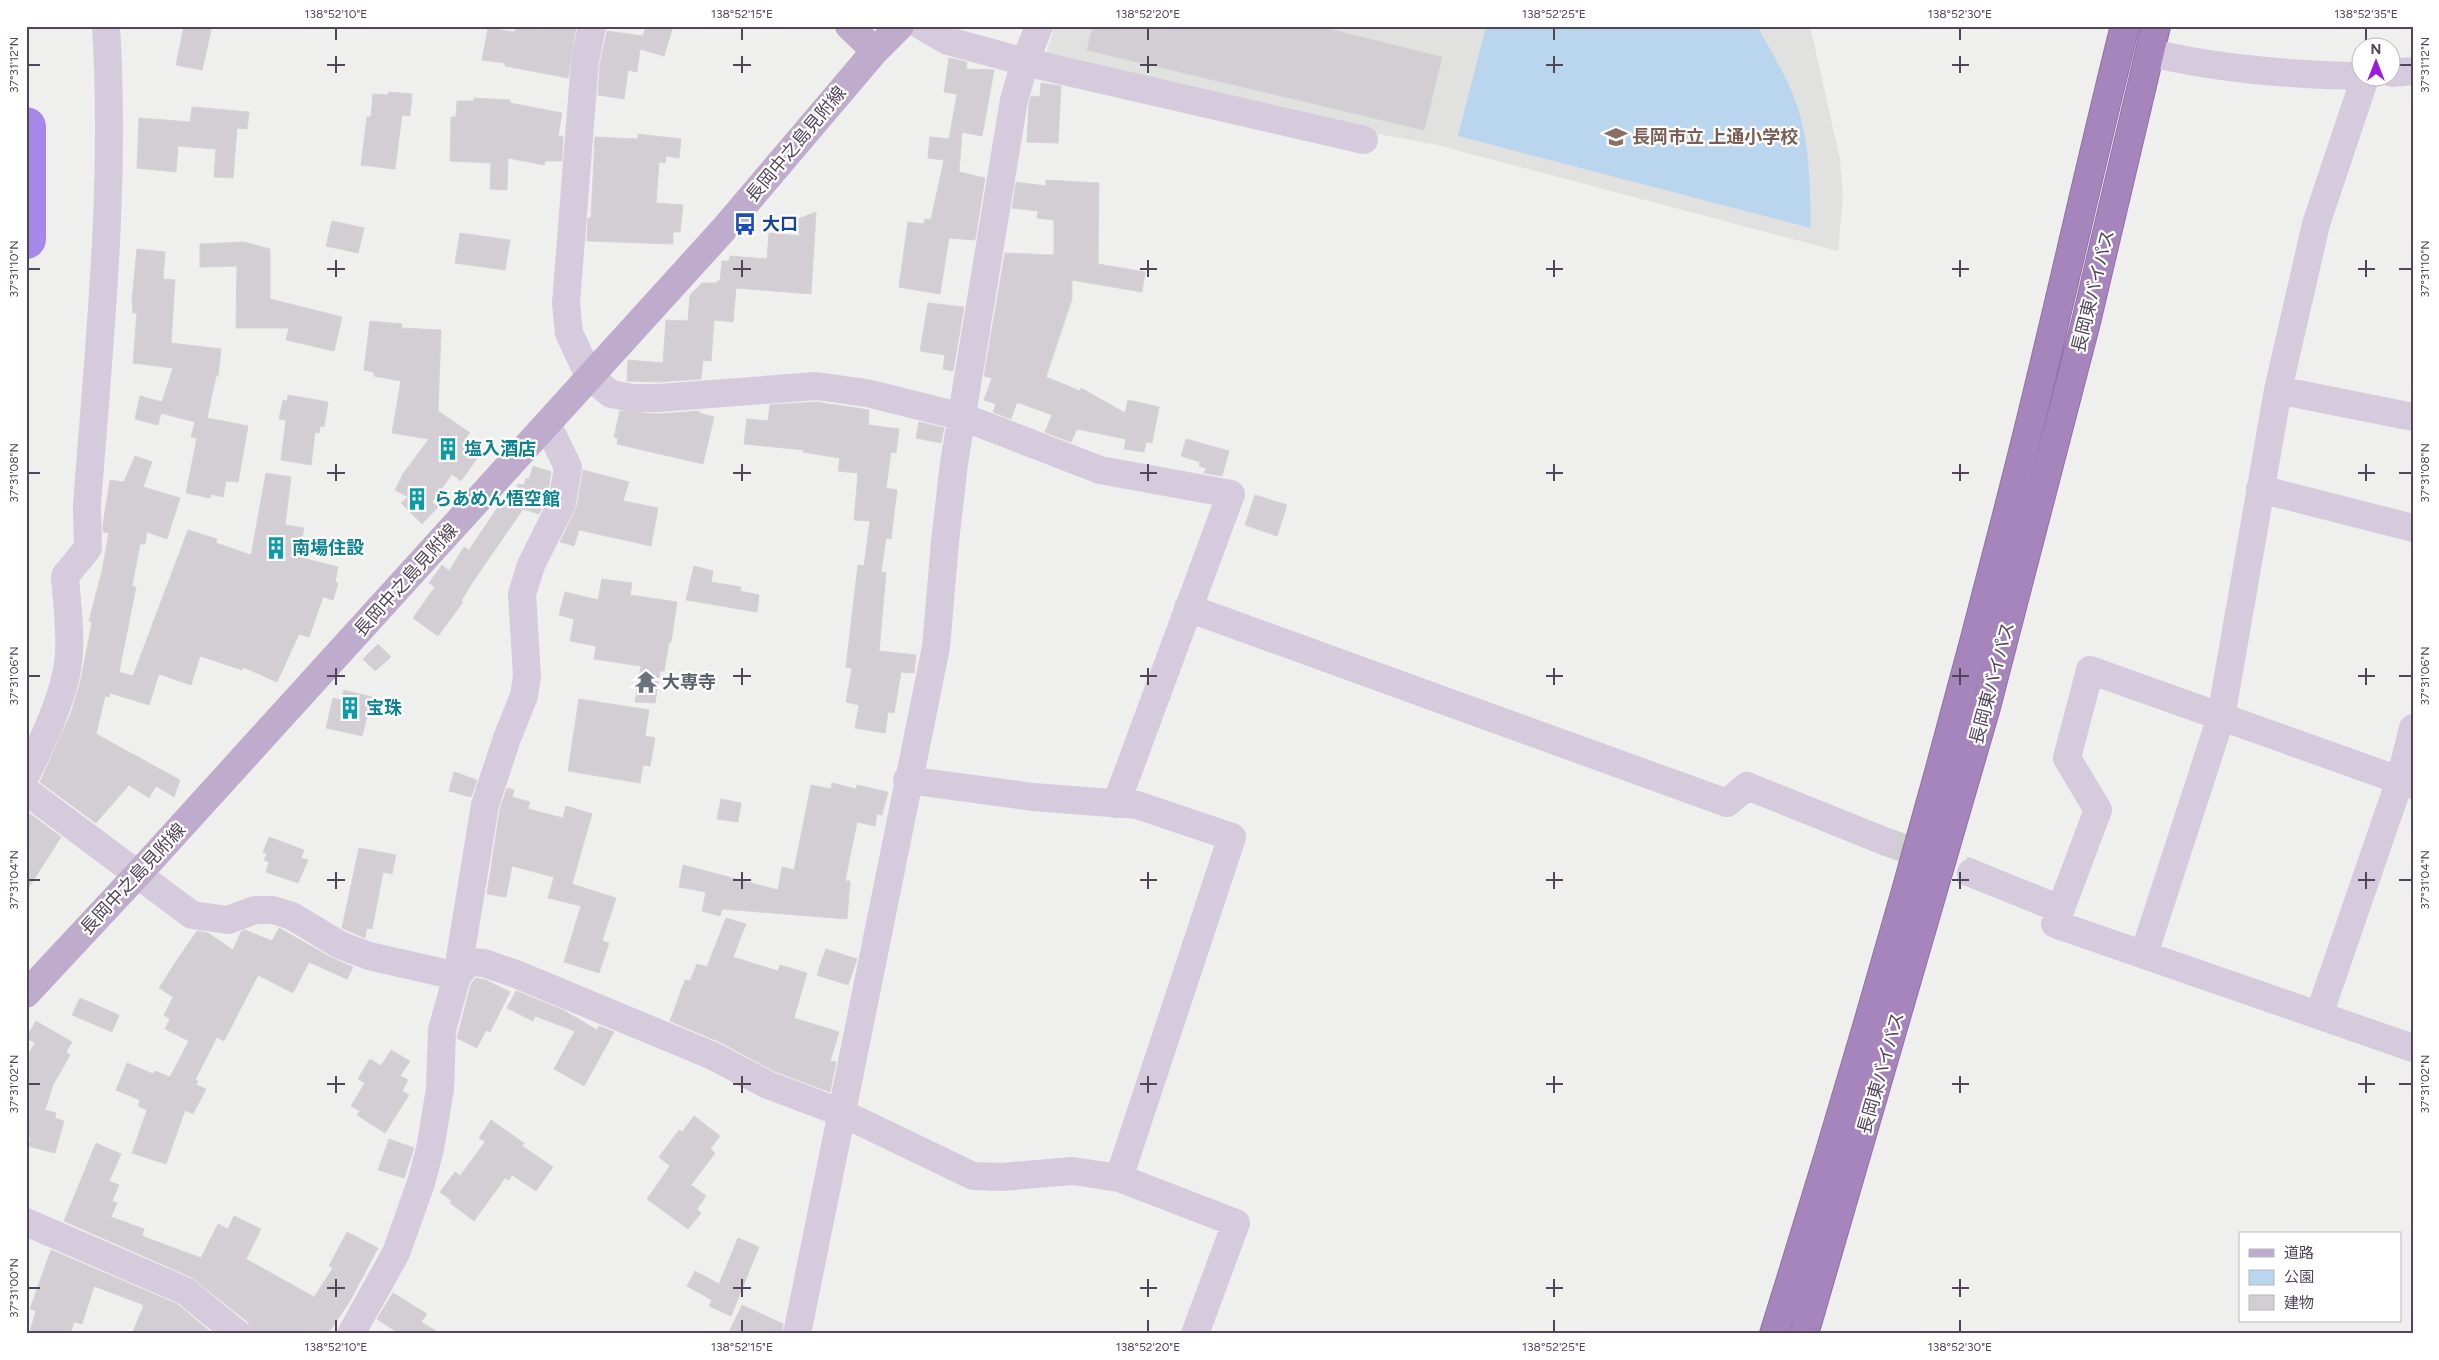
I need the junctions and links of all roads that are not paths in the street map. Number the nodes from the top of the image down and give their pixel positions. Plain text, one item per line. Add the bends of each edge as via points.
1 (106, 26) edge
2 (592, 26) edge
3 (849, 26) edge
4 (900, 26) edge
5 (922, 26) edge
6 (1039, 26) edge
7 (2125, 26) edge
8 (2156, 26) edge
9 (876, 51) junction
10 (2151, 53) junction
11 (1025, 62) junction
12 (2352, 76) edge
13 (2362, 88) edge
14 (1364, 140) dead end
15 (589, 376) junction
16 (2278, 390) junction
17 (2413, 417) edge
18 (963, 418) junction
19 (546, 424) junction
20 (2260, 489) junction
21 (2413, 528) edge
22 (1188, 608) junction
23 (2222, 717) junction
24 (2413, 728) edge
25 (26, 775) edge
26 (907, 780) junction
27 (2406, 783) edge
28 (26, 791) edge
29 (1116, 804) junction
30 (1884, 841) tunnel mouth
31 (1971, 873) tunnel mouth
32 (138, 874) junction
33 (2060, 909) junction
34 (2144, 954) junction
35 (457, 976) junction
36 (26, 994) edge
37 (2319, 1015) junction
38 (2413, 1048) edge
39 (842, 1113) junction
40 (1119, 1178) junction
41 (26, 1222) edge
42 (238, 1334) edge
43 (351, 1334) edge
44 (797, 1334) edge
45 (1195, 1334) edge
46 (1774, 1334) edge
47 (1804, 1334) edge

1 - 25 street via 109,71 107,227 87,505 88,548 65,576 69,640 66,674 52,720
2 - 15 street via 585,61 566,303 569,333
3 - 9 main road
4 - 9 main road, 長岡中之島見附線
5 - 11 street via 948,41
6 - 11 street
7 - 46 highway, 長岡東バイパス via 2067,278 1963,683 1904,898
8 - 10 highway, 長岡東バイパス
9 - 15 main road, 長岡中之島見附線 via 724,229
10 - 12 street via 2289,75
10 - 47 highway, 長岡東バイパス via 2086,322 1984,717
11 - 14 street
11 - 18 street via 1014,100
13 - 16 street via 2316,224
15 - 18 street via 611,394 633,398 816,386 867,393
15 - 19 main road, 長岡中之島見附線
16 - 17 street
16 - 20 street
18 - 22 street via 1100,470 1231,494
18 - 26 street via 954,463 936,647
19 - 32 main road, 長岡中之島見附線
19 - 35 street via 568,467 562,503 531,565 522,594 527,676 524,696 486,806
20 - 21 street
20 - 23 street
22 - 29 street
22 - 30 street via 1727,803 1747,786
23 - 27 street
23 - 33 street via 2090,670 2067,758 2098,810
23 - 34 street
24 - 27 street
26 - 29 street via 1033,797
26 - 39 street
27 - 37 street
28 - 32 street
29 - 40 street via 1137,805 1232,837
31 - 33 street
32 - 35 street via 192,915 228,920 255,910 273,910 292,916 340,945 369,956
32 - 36 main road, 長岡中之島見附線
33 - 34 street via 2055,924
34 - 37 street
35 - 39 street via 468,962 484,962 713,1056 768,1085
35 - 43 street via 442,1030 440,1089 421,1184 396,1253
37 - 38 street
39 - 40 street via 973,1176 1073,1171
39 - 44 street
40 - 45 street via 1236,1223
41 - 42 street via 186,1291

